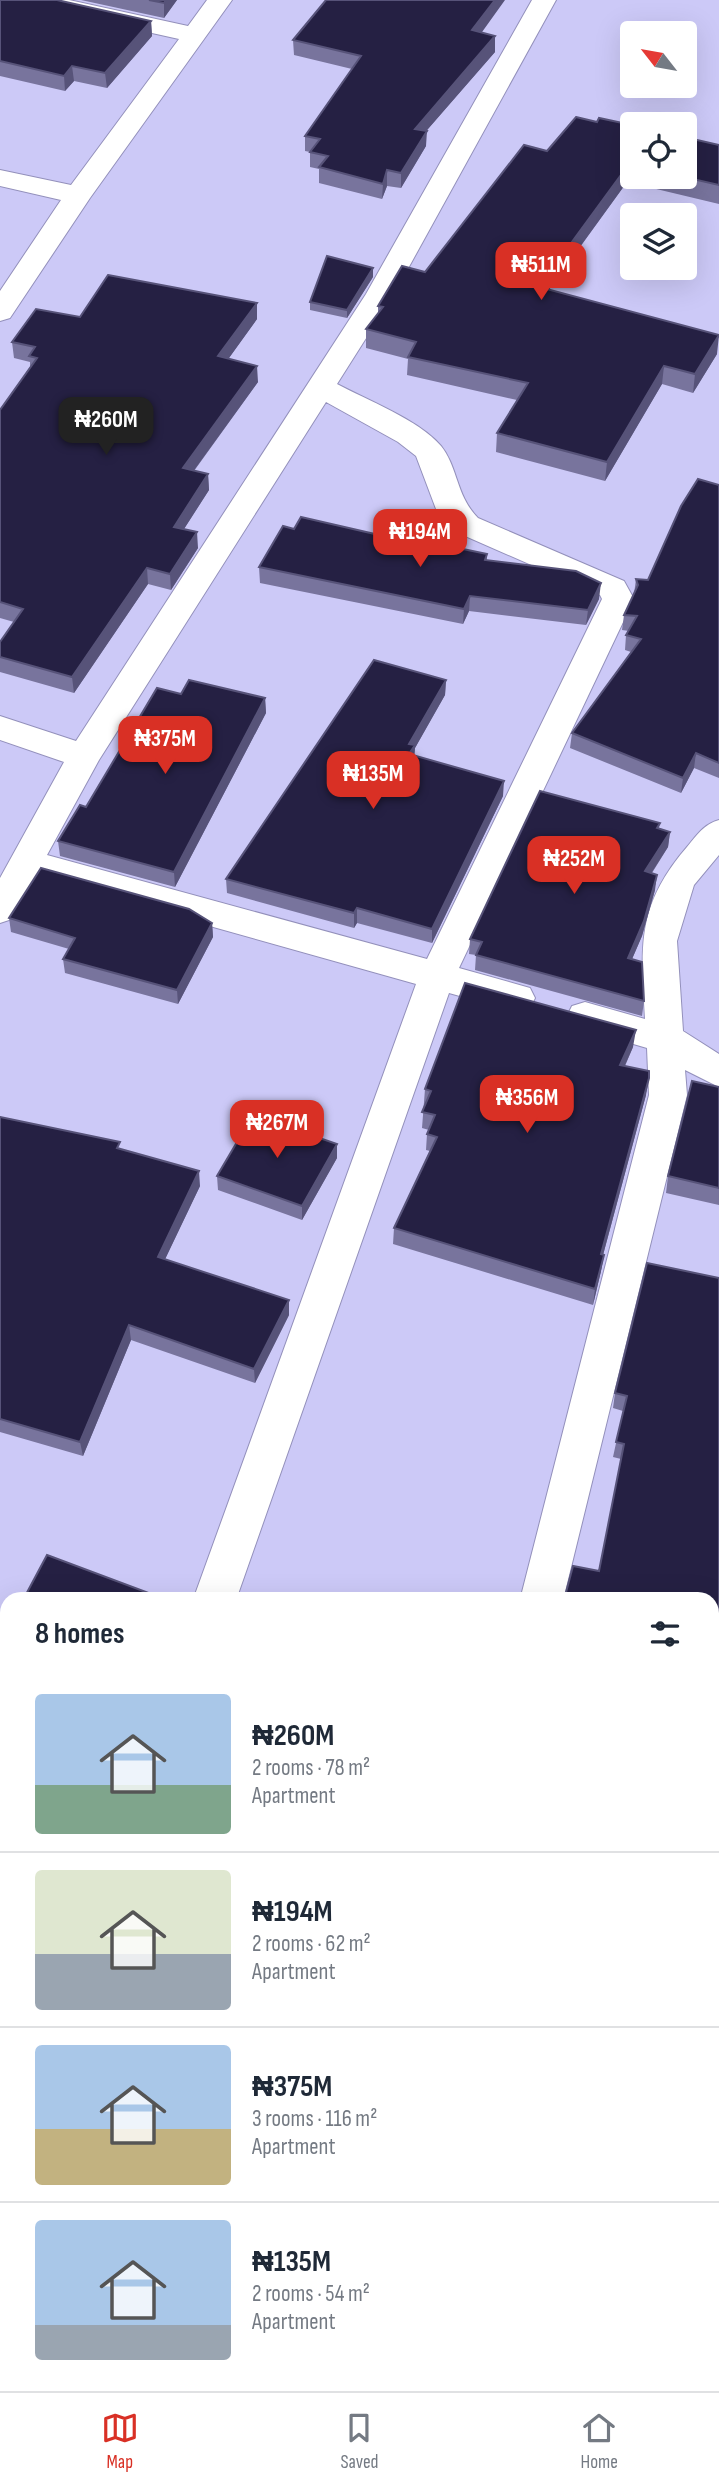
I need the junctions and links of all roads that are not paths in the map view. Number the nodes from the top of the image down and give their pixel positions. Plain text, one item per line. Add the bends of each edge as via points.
1 (35, 0) edge
2 (220, 0) edge
3 (544, 0) edge
4 (195, 35) junction
5 (0, 178) edge
6 (78, 195) junction
7 (0, 312) edge
8 (321, 387) junction
9 (0, 727) edge
10 (84, 756) junction
11 (719, 832) edge
12 (26, 862) junction
13 (0, 910) edge
14 (437, 976) junction
15 (666, 1039) junction
16 (719, 1073) edge
17 (217, 1592) edge
18 (543, 1592) edge

1 - 4 street
2 - 4 street
3 - 8 street via 380,294
4 - 6 street
5 - 6 street
6 - 7 street
8 - 10 street
8 - 14 street via 409,435 429,451 452,509 467,525 613,588 618,599
9 - 10 street
10 - 12 street
11 - 15 street via 679,879 668,905 659,941
12 - 13 street
12 - 14 street
14 - 15 street
14 - 17 street
15 - 16 street
15 - 18 street via 668,1095

